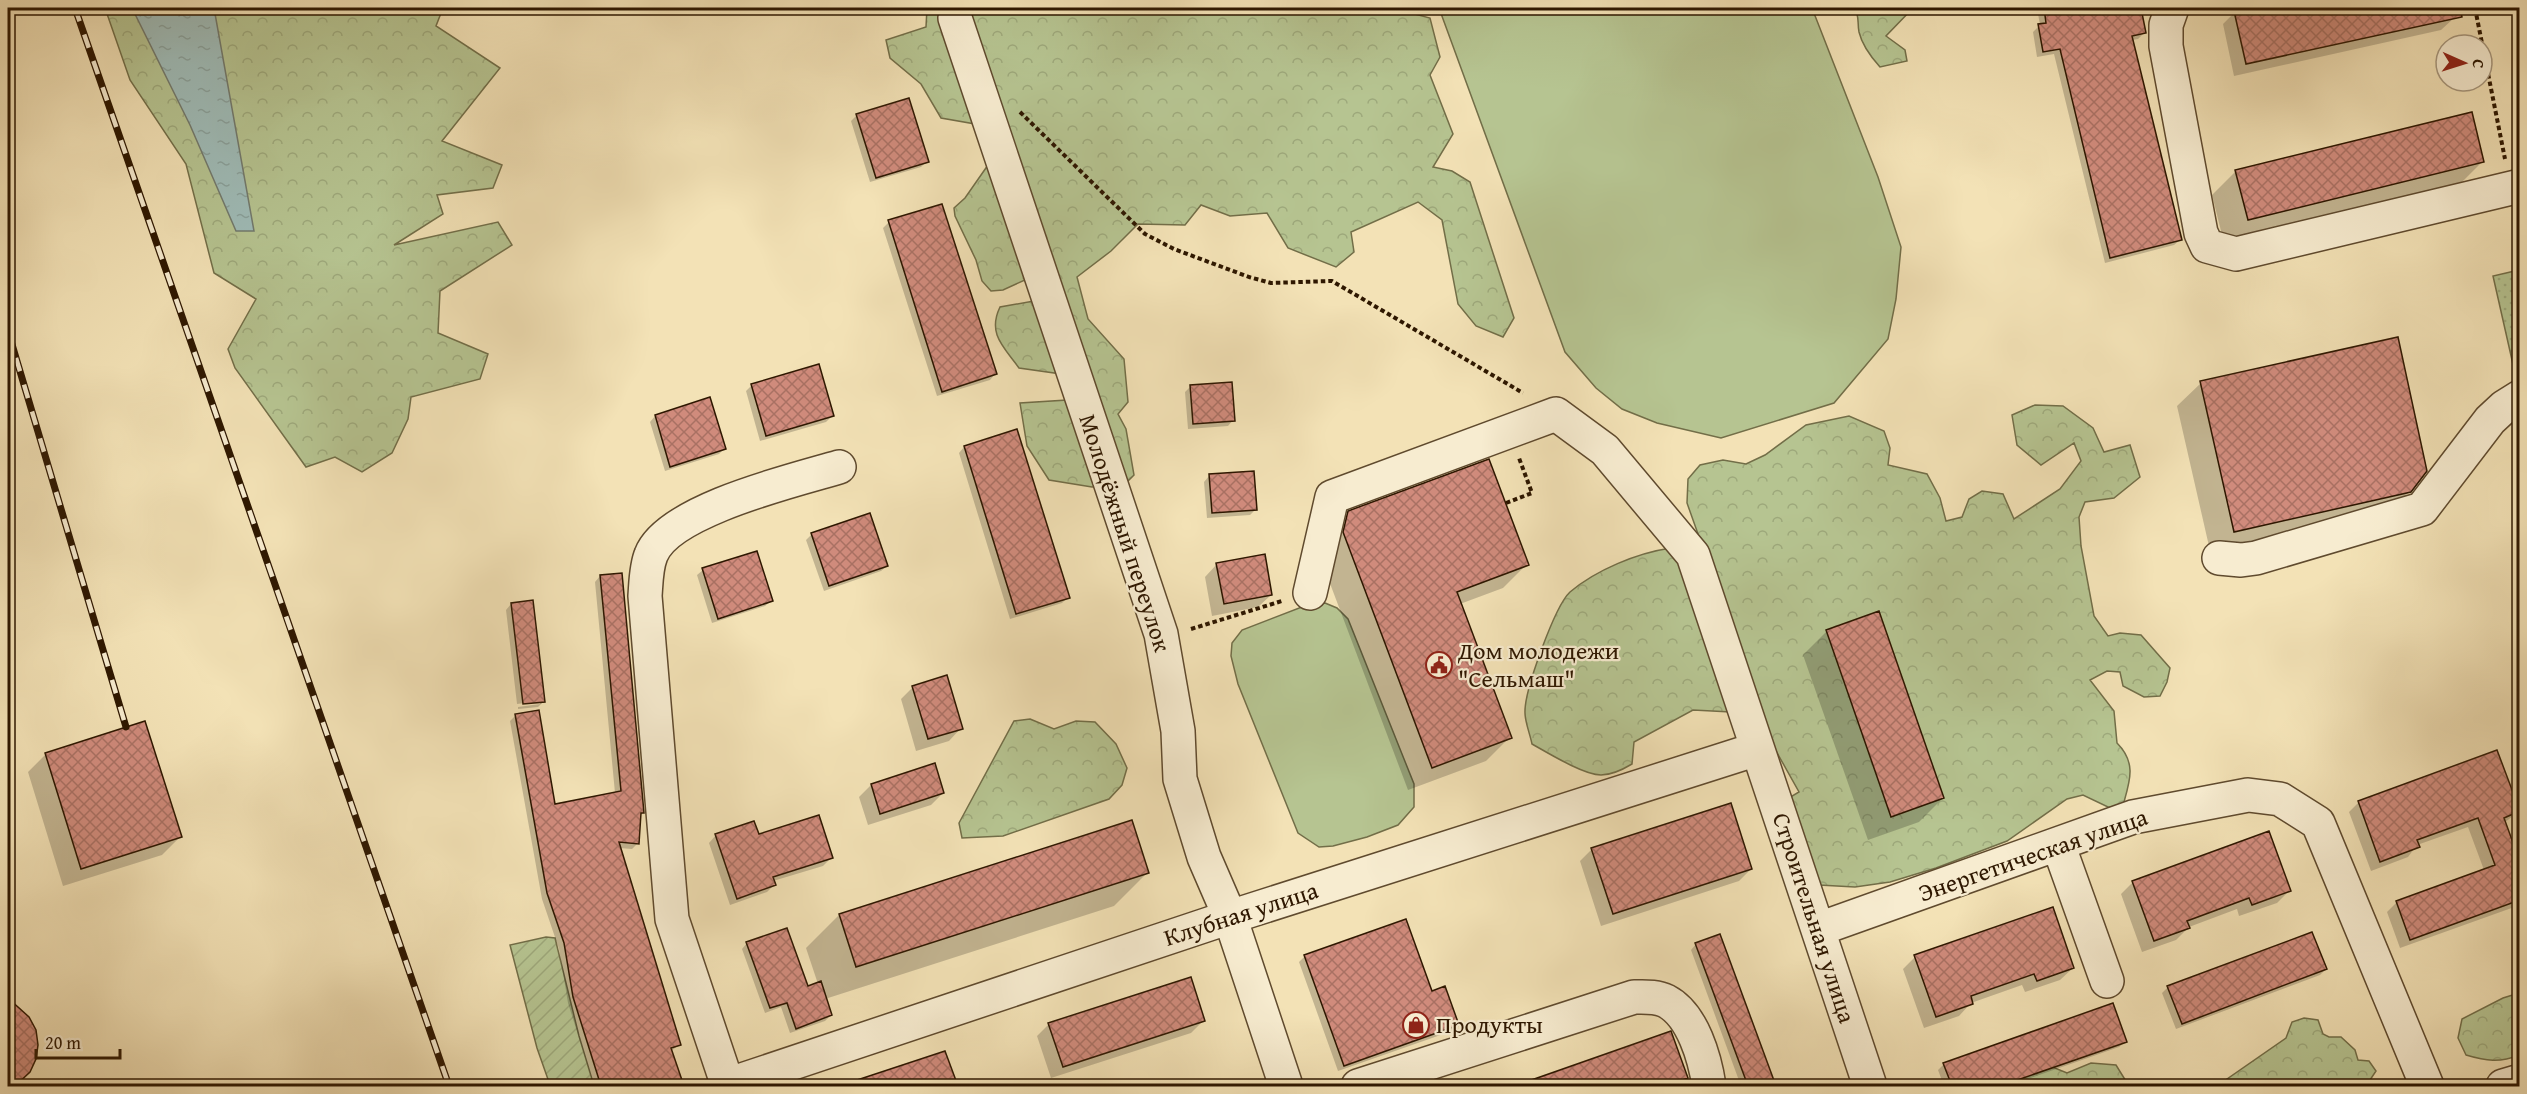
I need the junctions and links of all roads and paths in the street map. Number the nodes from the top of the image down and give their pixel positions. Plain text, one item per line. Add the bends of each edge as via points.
1 (2172, 8) edge
2 (2475, 8) edge
3 (955, 18) dead end
4 (1014, 106) dead end
5 (2518, 187) edge
6 (2520, 397) edge
7 (1556, 414) junction
8 (1510, 432) junction
9 (839, 467) dead end
10 (1506, 504) dead end
11 (2218, 558) dead end
12 (1310, 593) joint
13 (1161, 634) junction
14 (1757, 749) junction
15 (2058, 844) junction
16 (1230, 917) junction
17 (1819, 929) junction
18 (2108, 981) dead end
19 (2520, 1081) edge
20 (728, 1086) edge
21 (1286, 1086) edge
22 (1358, 1086) edge
23 (1709, 1086) edge
24 (1870, 1086) edge
25 (2427, 1086) edge
26 (2503, 1086) edge

1 - 5 street via 2166,25 2166,46 2201,233 2207,246 2236,254
2 - 5 path via 2502,152
3 - 13 street, Молодёжный переулок
4 - 7 path via 1145,234 1173,249 1271,283 1332,281
6 - 11 street via 2490,420 2422,509 2256,558
7 - 8 street
7 - 14 street, Строительная улица via 1605,450 1694,555
8 - 10 path via 1532,493
8 - 12 street via 1332,497
9 - 20 street via 773,486 692,517 668,533 651,553 645,596 672,919
12 - 13 path via 1178,633
13 - 16 street, Молодёжный переулок via 1179,731 1180,780 1204,857
14 - 16 street, Клубная улица
14 - 17 street, Строительная улица
15 - 17 street, Энергетическая улица
15 - 18 street
15 - 25 street, Энергетическая улица via 2133,817 2248,795 2280,799 2300,810 2318,823
16 - 20 street, Клубная улица
16 - 21 street, Молодёжный переулок
17 - 24 street, Строительная улица
19 - 26 street
22 - 23 street via 1647,996 1668,1002 1679,1012 1699,1045

